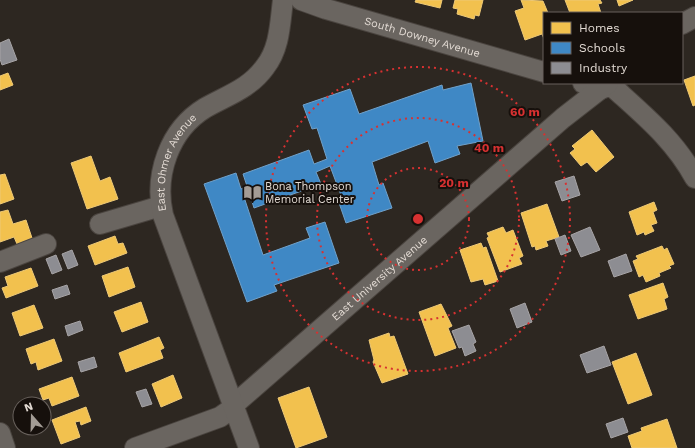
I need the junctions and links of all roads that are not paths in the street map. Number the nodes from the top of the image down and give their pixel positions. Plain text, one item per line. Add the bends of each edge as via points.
1 (283, 0) edge
2 (301, 0) edge
3 (695, 17) edge
4 (683, 23) edge
5 (543, 72) edge
6 (598, 85) edge
7 (695, 178) edge
8 (161, 206) junction
9 (100, 224) dead end
10 (46, 244) dead end
11 (0, 262) edge
12 (233, 406) junction
13 (0, 433) edge
14 (6, 448) edge
15 (135, 448) edge
16 (249, 448) edge

1 - 8 street, East Ohmer Avenue via 276,46 265,67 248,86 204,109 180,131 163,167
2 - 5 street, South Downey Avenue
3 - 4 street
6 - 7 street via 609,86 615,90 662,131
6 - 12 street, East University Avenue
8 - 9 street
8 - 12 street, East Ohmer Avenue
10 - 11 street
12 - 15 street, East University Avenue via 220,417
12 - 16 street, East Ohmer Avenue
13 - 14 street

